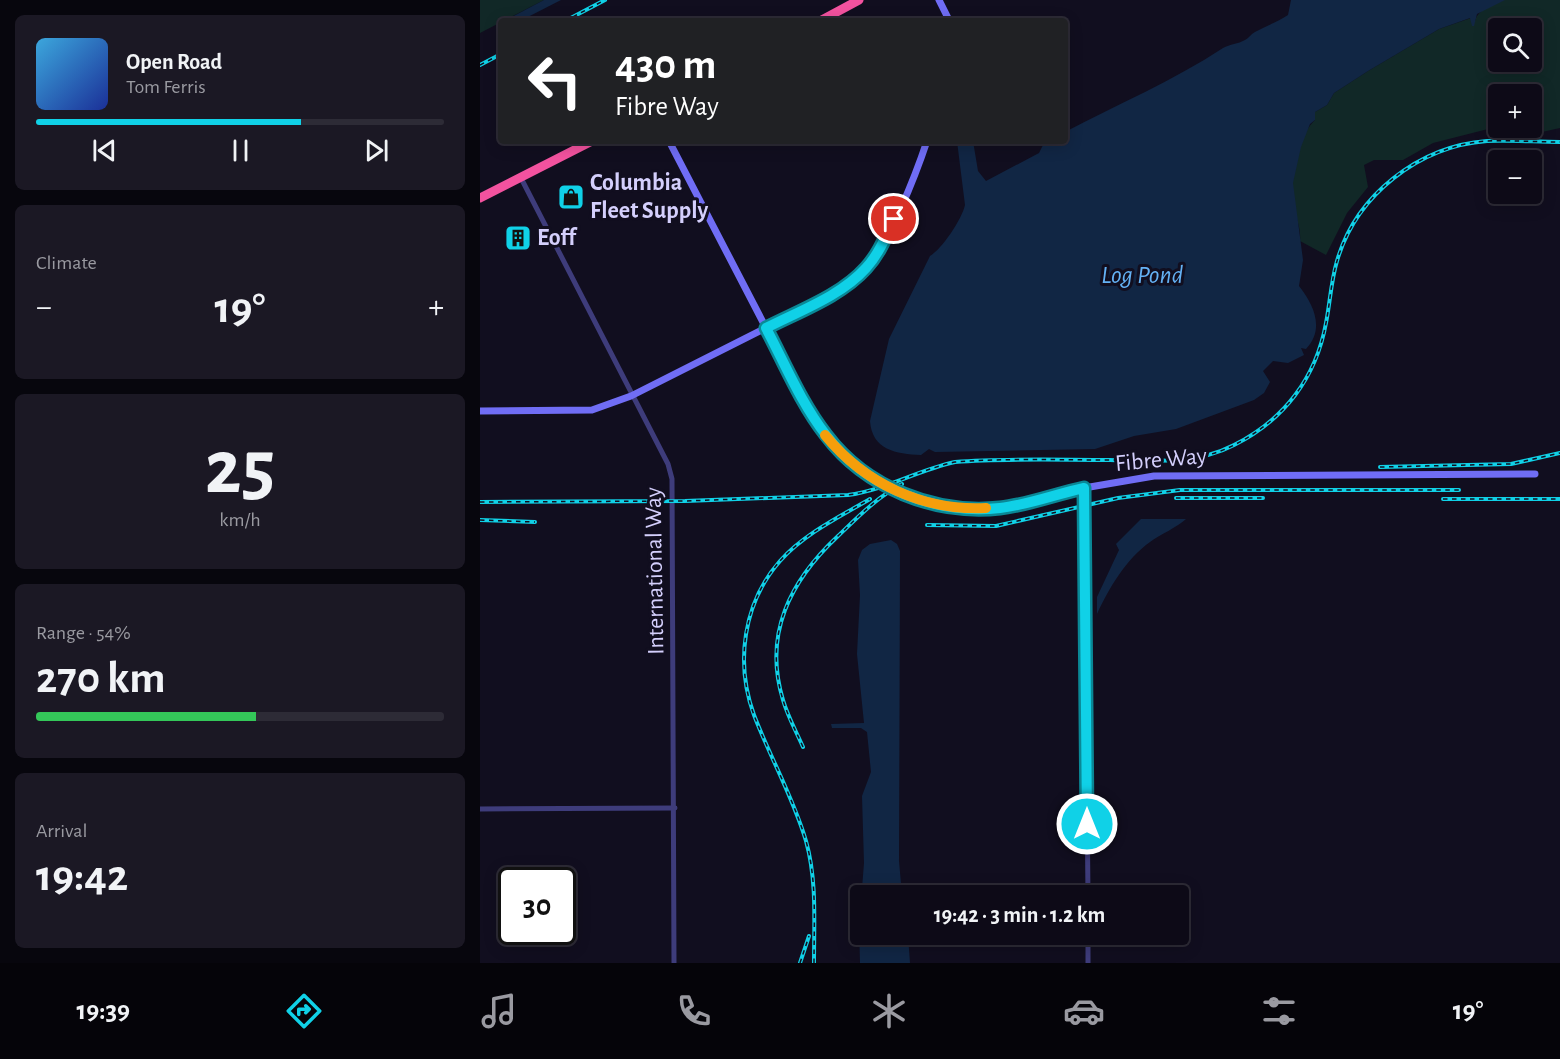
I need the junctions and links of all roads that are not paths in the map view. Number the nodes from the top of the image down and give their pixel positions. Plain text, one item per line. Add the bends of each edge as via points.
1 (859, 0) edge
2 (939, 0) edge
3 (825, 18) edge
4 (946, 18) edge
5 (586, 144) edge
6 (671, 144) edge
7 (926, 144) edge
8 (520, 178) junction
9 (480, 198) edge
10 (766, 328) junction
11 (631, 396) junction
12 (480, 411) edge
13 (809, 411) joint
14 (1535, 474) dead end
15 (1084, 488) junction
16 (898, 492) joint
17 (675, 808) junction
18 (480, 809) edge
19 (1088, 885) edge
20 (1088, 945) edge
21 (674, 963) edge
22 (1088, 963) edge

1 - 3 highway
2 - 4 street
5 - 8 highway
6 - 10 street, Fibre Way
7 - 10 street via 881,247 868,267 832,294
8 - 9 highway
8 - 11 street, International Way
10 - 11 street
10 - 13 street, Fibre Way
11 - 12 street via 592,410
11 - 17 street, International Way via 668,464 672,479
13 - 16 street, Fibre Way via 844,456
14 - 15 street, Fibre Way via 1184,475
15 - 16 street, Fibre Way via 1001,508 971,509 943,506
15 - 19 street
17 - 18 street
17 - 21 street, International Way
20 - 22 street

